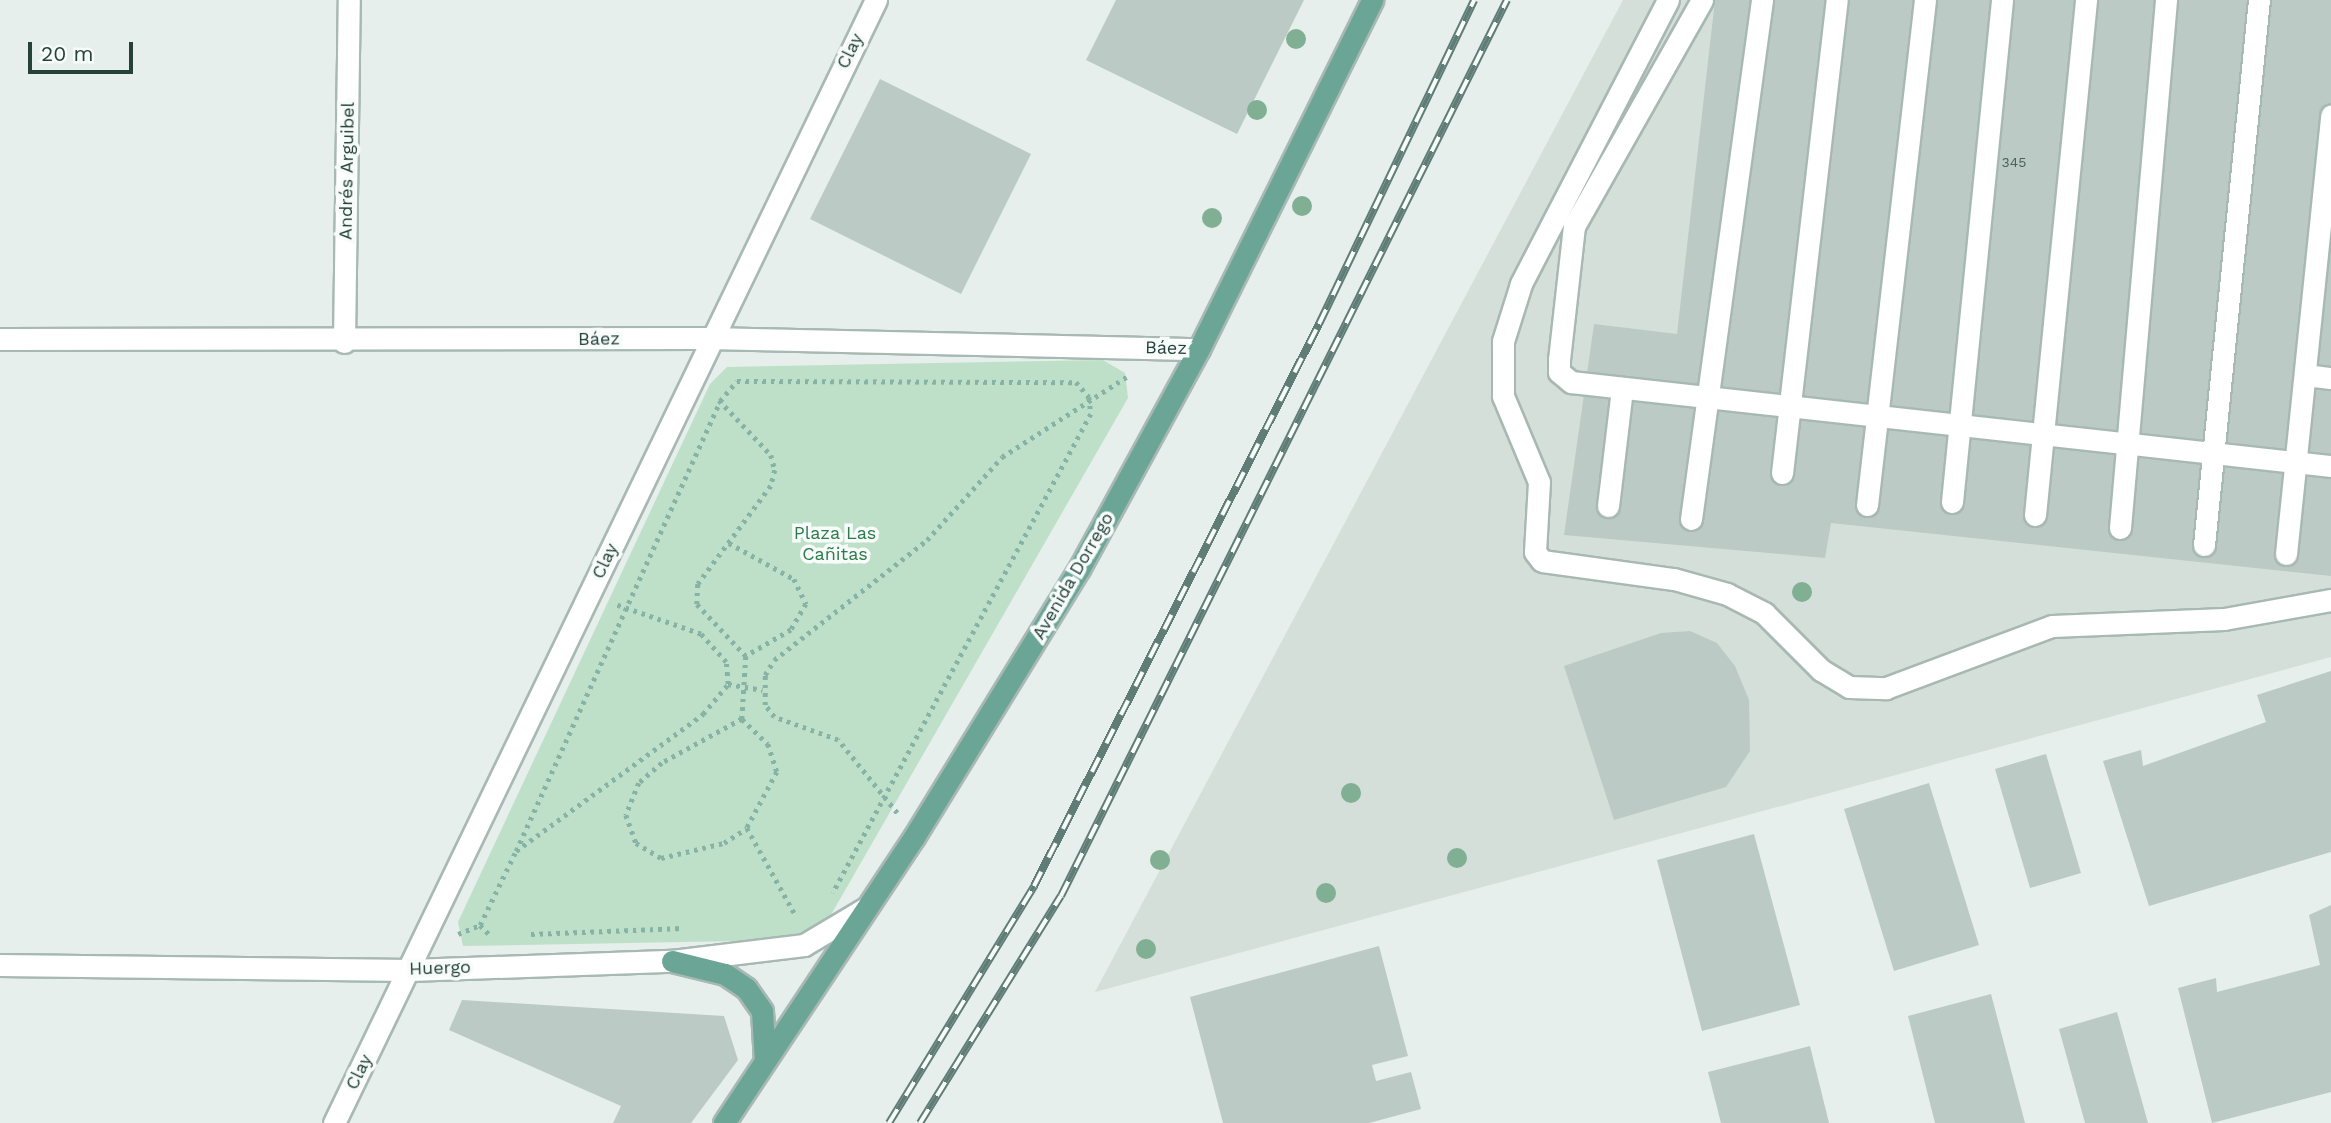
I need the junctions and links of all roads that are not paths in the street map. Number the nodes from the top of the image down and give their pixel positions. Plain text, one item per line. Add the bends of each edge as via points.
1 (349, 0) edge
2 (876, 0) edge
3 (1372, 0) edge
4 (1668, 0) edge
5 (1702, 0) edge
6 (1762, 0) edge
7 (1836, 0) edge
8 (1925, 0) edge
9 (2002, 0) edge
10 (2086, 0) edge
11 (2166, 0) edge
12 (2259, 0) edge
13 (2331, 116) edge
14 (708, 338) junction
15 (0, 339) edge
16 (344, 342) junction
17 (1199, 349) junction
18 (2305, 375) junction
19 (2331, 378) edge
20 (1615, 387) junction
21 (1709, 395) junction
22 (1791, 402) junction
23 (1878, 413) junction
24 (1961, 422) junction
25 (2046, 432) junction
26 (2131, 442) junction
27 (2214, 452) junction
28 (2302, 462) junction
29 (2331, 466) edge
30 (1782, 473) dead end
31 (1952, 502) dead end
32 (1867, 505) dead end
33 (1608, 506) dead end
34 (2035, 515) dead end
35 (1691, 519) dead end
36 (2119, 528) dead end
37 (2204, 545) dead end
38 (2286, 554) dead end
39 (2331, 600) edge
40 (868, 907) junction
41 (672, 961) junction
42 (0, 965) edge
43 (410, 970) junction
44 (765, 1063) junction
45 (334, 1123) edge
46 (724, 1123) edge

1 - 16 street, Andrés Arguibel
2 - 14 street, Clay
3 - 17 main road, Avenida Dorrego
4 - 39 street via 1510,311 1499,368 1503,396 1539,482 1535,552 1542,561 1674,579 1727,594 1764,613 1821,670 1849,687 1886,688 2052,626 2224,620
5 - 20 street via 1574,226 1559,372 1571,382
6 - 21 street
7 - 22 street
8 - 23 street
9 - 24 street
10 - 25 street
11 - 26 street
12 - 27 street
13 - 18 street
14 - 16 street, Báez
14 - 17 street, Báez
14 - 43 street, Clay
15 - 16 street, Báez
17 - 40 main road, Avenida Dorrego via 1079,569
18 - 19 street
18 - 28 street
20 - 21 street
20 - 33 street
21 - 22 street
21 - 35 street
22 - 23 street
22 - 30 street
23 - 24 street
23 - 32 street
24 - 25 street
24 - 31 street
25 - 26 street
25 - 34 street
26 - 27 street
26 - 36 street
27 - 28 street
27 - 37 street
28 - 29 street
28 - 38 street
40 - 41 street, Huergo via 804,945 758,956
40 - 44 main road, Avenida Dorrego
41 - 43 street, Huergo
41 - 44 main road via 726,974 746,988 762,1011
42 - 43 street, Huergo
43 - 45 street, Clay
44 - 46 main road, Avenida Dorrego

